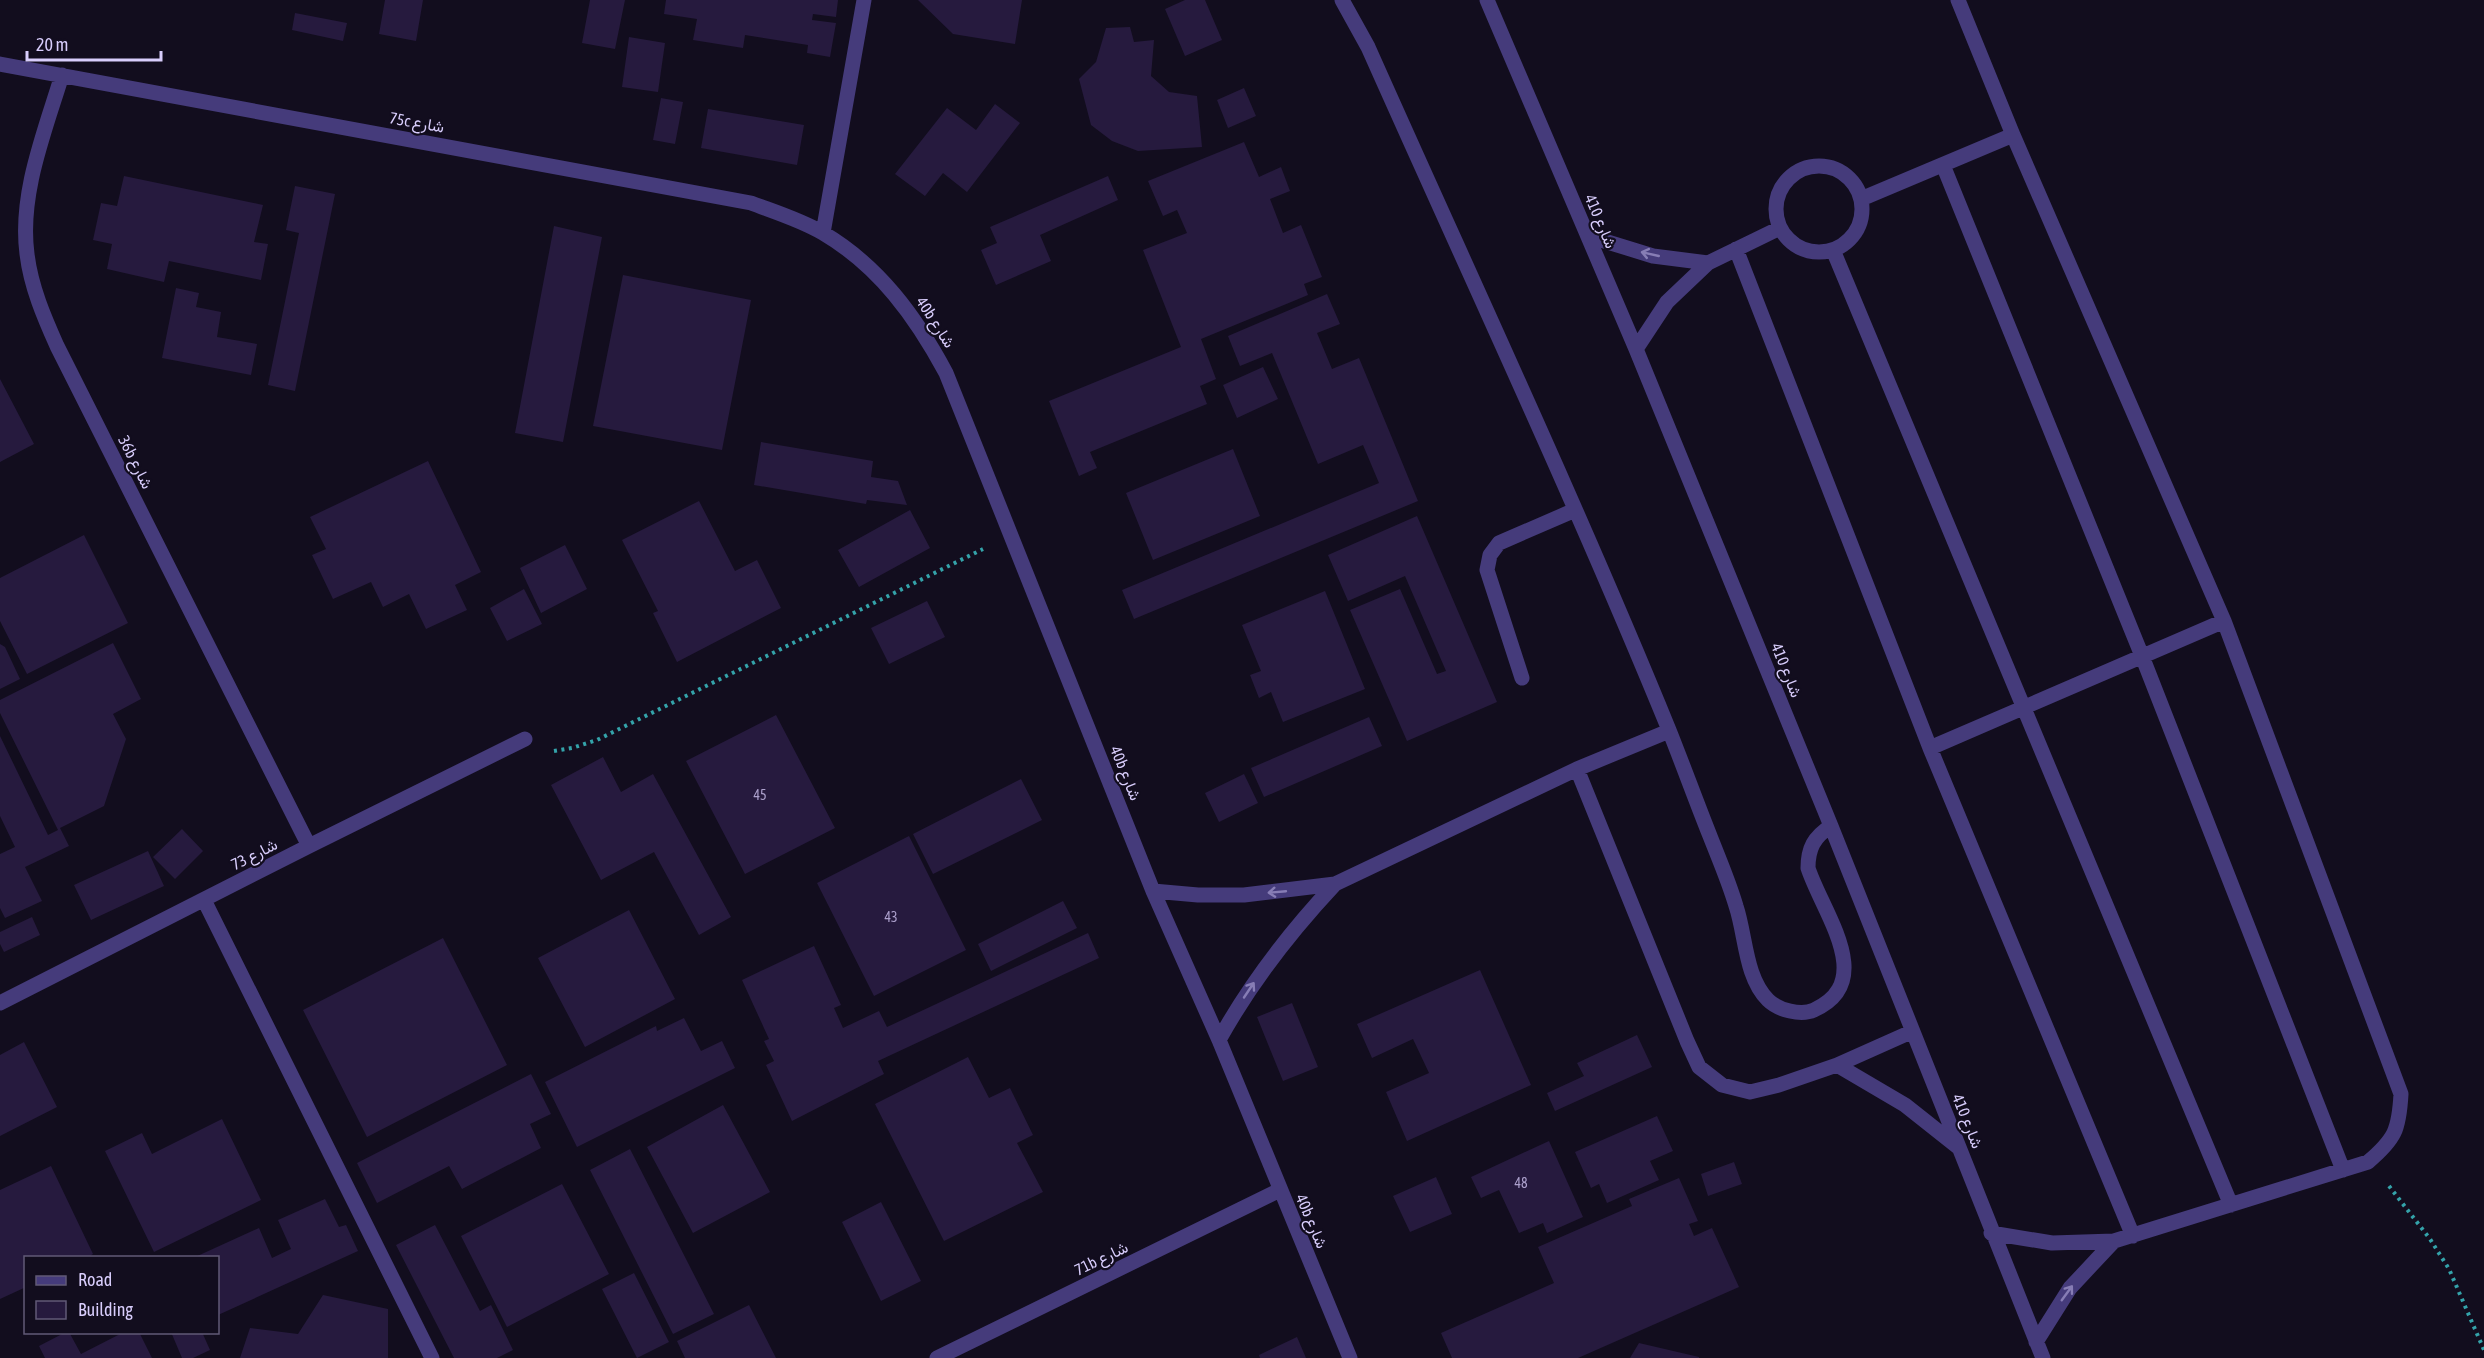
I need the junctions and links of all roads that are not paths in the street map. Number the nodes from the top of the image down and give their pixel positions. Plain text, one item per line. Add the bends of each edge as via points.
1 (864, 0) edge
2 (1342, 0) edge
3 (1487, 0) edge
4 (1958, 0) edge
5 (0, 64) edge
6 (62, 75) junction
7 (2013, 135) junction
8 (1943, 165) junction
9 (1862, 199) junction
10 (1780, 228) junction
11 (823, 233) junction
12 (1588, 236) junction
13 (1736, 249) junction
14 (1833, 250) junction
15 (1708, 263) junction
16 (1636, 349) junction
17 (1575, 510) junction
18 (2224, 621) junction
19 (2142, 656) junction
20 (1522, 678) dead end
21 (2025, 708) junction
22 (1669, 731) junction
23 (525, 739) dead end
24 (1930, 748) junction
25 (1577, 769) junction
26 (1831, 826) junction
27 (309, 846) junction
28 (1335, 884) junction
29 (1153, 891) junction
30 (204, 900) junction
31 (0, 1003) edge
32 (1911, 1032) junction
33 (1219, 1040) junction
34 (1837, 1065) junction
35 (1961, 1150) junction
36 (2343, 1170) junction
37 (1280, 1190) junction
38 (2231, 1205) junction
39 (1991, 1233) junction
40 (2133, 1236) junction
41 (2114, 1241) junction
42 (2036, 1342) junction
43 (432, 1358) edge
44 (937, 1358) edge
45 (1350, 1358) edge
46 (2043, 1358) edge

1 - 11 street
2 - 17 street via 1368,47
3 - 12 street, شارع 410
4 - 7 street
5 - 6 street, 75c شارع
6 - 11 street, 75c شارع via 713,195 751,203
6 - 27 street, 36b شارع via 27,206 27,254 38,301 57,346
7 - 8 street
7 - 18 street
8 - 9 street
8 - 19 street
9 - 10 street via 1855,184 1843,173 1813,166 1785,182 1776,213
9 - 14 street via 1857,230 1847,243
10 - 13 street
10 - 14 street via 1789,241 1802,249 1818,253
11 - 29 street, 40b شارع via 861,260 886,285 923,331 946,373
15 -> 12 street via 1653,256
12 - 16 street, شارع 410
13 - 15 street
13 - 24 street
14 - 21 street
15 - 16 street via 1667,302
16 - 26 street, شارع 410
17 - 20 street via 1499,543 1490,555 1487,570
17 - 22 street
18 - 19 street
18 - 36 street via 2401,1094 2400,1121 2388,1145 2368,1162
19 - 21 street
19 - 36 street
21 - 24 street
21 - 38 street
22 - 25 street
22 - 26 street via 1736,904 1759,991 1773,1005 1792,1011 1809,1013 1828,1004 1840,988 1845,968 1842,948 1808,868 1813,842
23 - 27 street, شارع 73
24 - 40 street
25 - 28 street
25 - 34 street via 1699,1067 1722,1085 1750,1092
26 - 32 street, شارع 410
27 - 30 street, شارع 73
28 -> 29 street via 1244,895
33 -> 28 street via 1283,942
29 - 33 street, 40b شارع
30 - 31 street, شارع 73
30 - 43 street
32 - 34 street
32 - 35 street, شارع 410
33 - 37 street, 40b شارع
34 - 35 street via 1905,1105
35 - 39 street, شارع 410
36 - 38 street
37 - 44 street, 71b شارع
37 - 45 street, 40b شارع
38 - 40 street
39 - 41 street via 2052,1243
39 - 42 street, شارع 410
40 - 41 street
42 -> 41 street via 2070,1288
42 - 46 street, شارع 410

